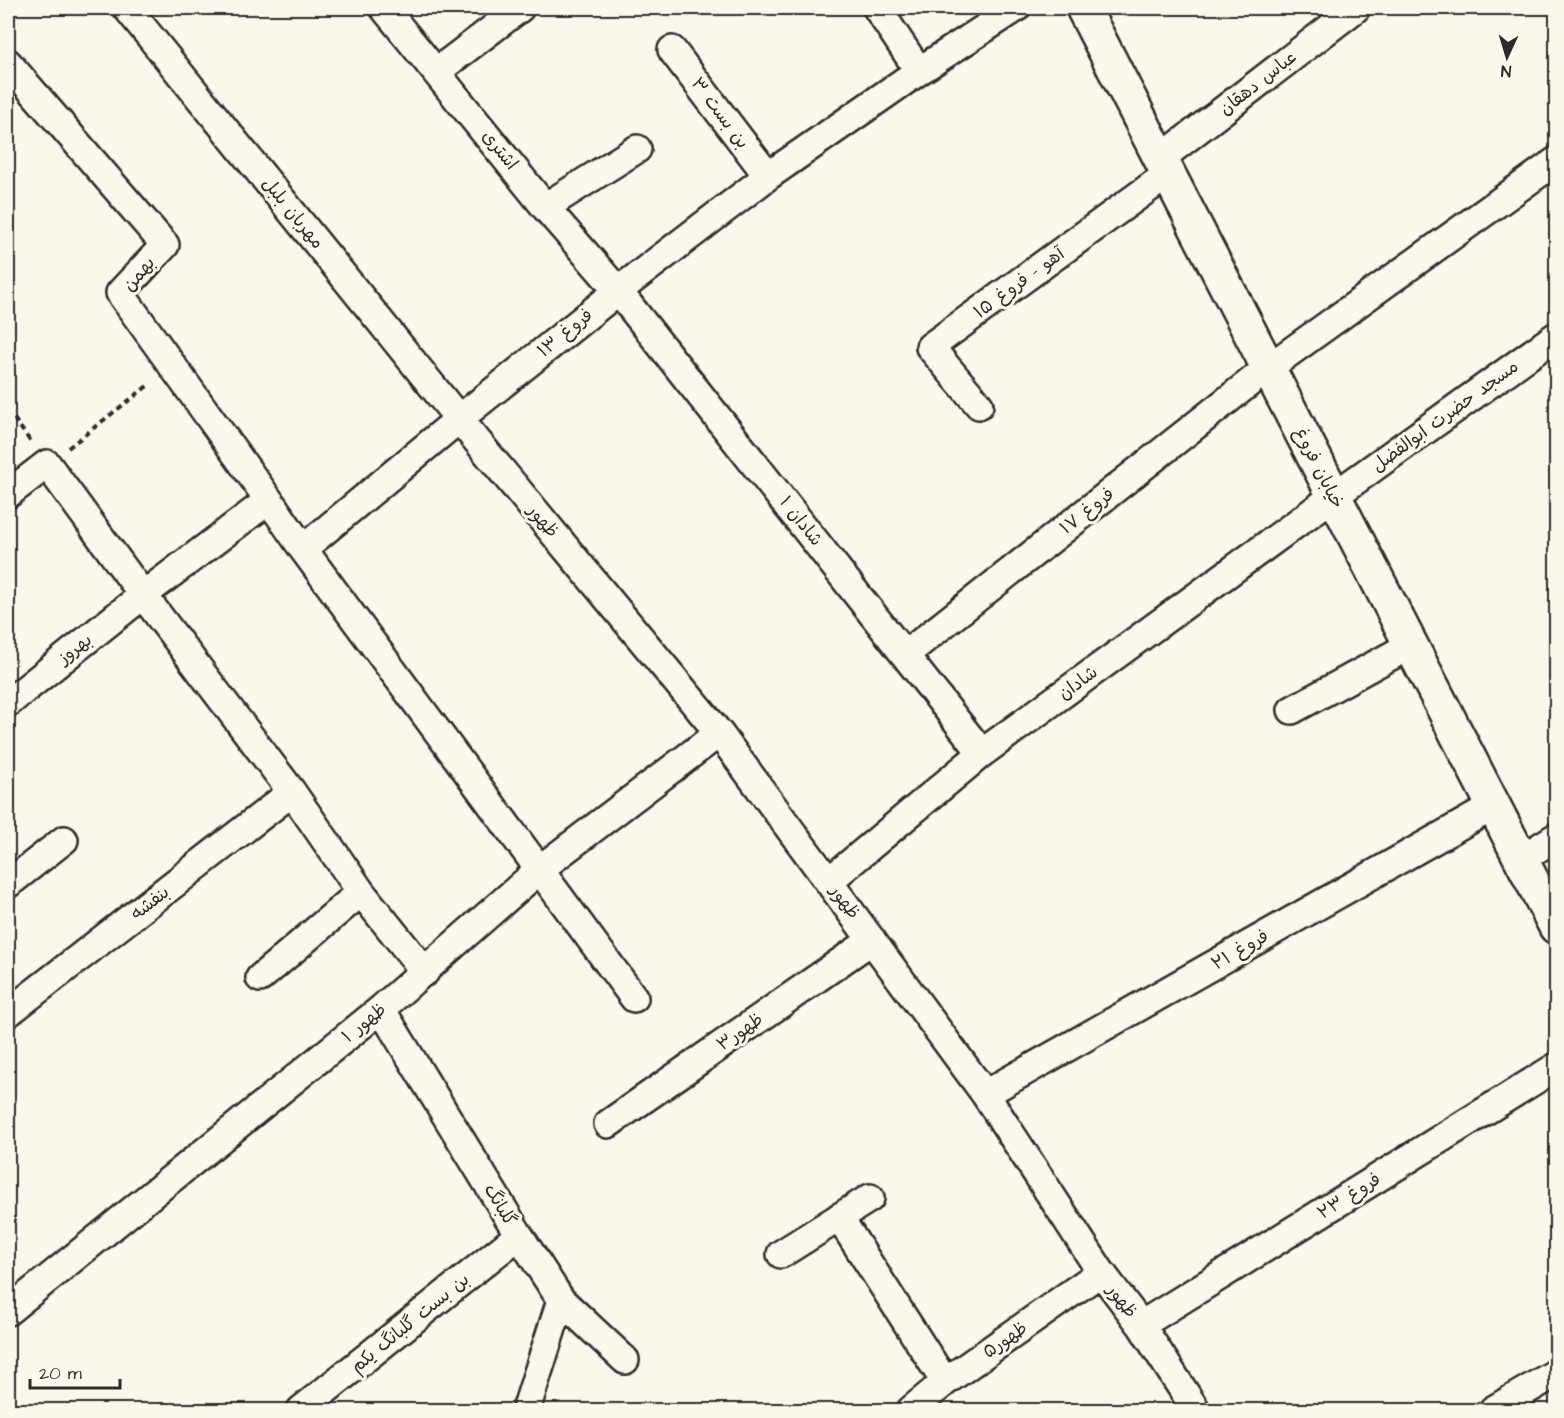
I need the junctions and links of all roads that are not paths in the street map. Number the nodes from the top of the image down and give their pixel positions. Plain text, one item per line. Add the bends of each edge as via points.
1 (127, 8) edge
2 (384, 8) edge
3 (520, 8) edge
4 (877, 8) edge
5 (1016, 8) edge
6 (1083, 8) edge
7 (1356, 8) edge
8 (672, 50) dead end
9 (8, 63) edge
10 (919, 71) junction
11 (436, 72) junction
12 (637, 148) dead end
13 (1557, 161) edge
14 (1164, 166) junction
15 (768, 176) junction
16 (545, 207) junction
17 (618, 291) junction
18 (1557, 336) edge
19 (1268, 368) junction
20 (979, 405) dead end
21 (459, 419) junction
22 (8, 494) edge
23 (1334, 496) junction
24 (269, 500) junction
25 (303, 549) junction
26 (143, 595) junction
27 (1411, 645) junction
28 (906, 654) junction
29 (8, 703) edge
30 (1292, 710) dead end
31 (718, 733) junction
32 (982, 753) junction
33 (292, 792) junction
34 (1494, 806) junction
35 (1557, 837) edge
36 (64, 840) dead end
37 (1521, 859) junction
38 (540, 869) junction
39 (829, 881) junction
40 (8, 884) edge
41 (361, 892) junction
42 (1557, 927) edge
43 (872, 940) junction
44 (425, 972) junction
45 (260, 978) dead end
46 (634, 998) dead end
47 (381, 1009) junction
48 (8, 1013) edge
49 (1557, 1067) edge
50 (985, 1095) junction
51 (608, 1124) dead end
52 (870, 1198) dead end
53 (839, 1217) junction
54 (519, 1235) junction
55 (781, 1254) dead end
56 (1101, 1272) junction
57 (561, 1300) junction
58 (8, 1311) edge
59 (1141, 1325) junction
60 (625, 1360) dead end
61 (1557, 1373) edge
62 (945, 1382) junction
63 (301, 1410) edge
64 (526, 1410) edge
65 (911, 1410) edge
66 (1196, 1410) edge
67 (1493, 1410) edge

1 - 21 street, مهربان بلبل
2 - 11 street, اشتری
3 - 11 street
4 - 10 street
5 - 10 street, فروغ ۱۳
6 - 14 street, خیابان فروغ
7 - 14 street, عباس دهقان
8 - 15 street, بن بست ۳
9 - 24 street, بهمن via 165,245 120,293
10 - 15 street, فروغ ۱۳
11 - 16 street, اشتری
12 - 16 street
13 - 19 street, فروغ ۱۷
14 - 19 street, خیابان فروغ
14 - 20 street, آهو - فروغ ۱۵ via 930,346
15 - 17 street, فروغ ۱۳
16 - 17 street, اشتری
17 - 21 street, فروغ ۱۳
17 - 28 street, شادان ۱
18 - 23 street, مسجد حضرت ابوالفضل
19 - 23 street, خیابان فروغ
19 - 28 street, فروغ ۱۷
21 - 25 street, فروغ ۱۳
21 - 31 street, ظهور
22 - 26 street via 47,464
23 - 27 street, خیابان فروغ
23 - 32 street, شادان
24 - 25 street
24 - 26 street
25 - 38 street
26 - 29 street, بهروز
26 - 33 street
27 - 30 street
27 - 34 street, خیابان فروغ
28 - 32 street, شادان ۱
31 - 38 street, ظهور ۱
31 - 39 street, ظهور
32 - 39 street, شادان
33 - 41 street
33 - 48 street, بنفشه
34 - 37 street, خیابان فروغ
34 - 50 street, فروغ ۲۱
35 - 37 street
36 - 40 street
37 - 42 street, خیابان فروغ
38 - 44 street, ظهور ۱
38 - 46 street
39 - 43 street, ظهور
41 - 44 street
41 - 45 street
43 - 50 street, ظهور
43 - 51 street, ظهور۳
44 - 47 street, ظهور ۱
47 - 54 street, گلبانگ
47 - 58 street, ظهور ۱
49 - 59 street, فروغ ۲۳
50 - 56 street, ظهور
52 - 53 street
53 - 55 street
53 - 62 street
54 - 57 street, گلبانگ
54 - 63 street, بن بست گلبانگ یکم
56 - 59 street, ظهور
56 - 62 street, ظهور۵
57 - 60 street, گلبانگ
57 - 64 street
59 - 66 street, ظهور
61 - 67 street
62 - 65 street, ظهور۵

